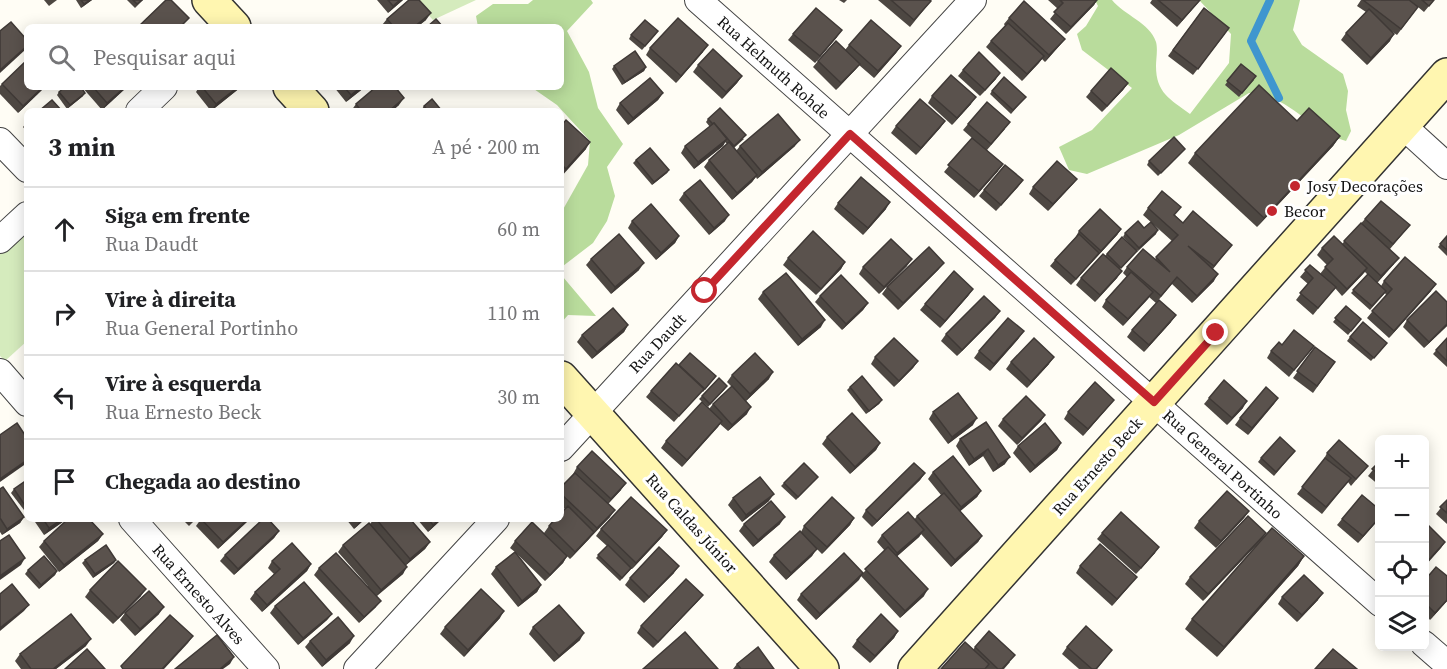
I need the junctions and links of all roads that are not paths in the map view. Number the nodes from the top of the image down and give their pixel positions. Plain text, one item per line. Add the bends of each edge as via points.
1 (209, 0) edge
2 (699, 0) edge
3 (973, 0) edge
4 (229, 24) edge
5 (1447, 75) edge
6 (161, 90) edge
7 (293, 90) edge
8 (141, 108) edge
9 (309, 108) edge
10 (1402, 125) junction
11 (850, 134) junction
12 (0, 141) edge
13 (1447, 165) edge
14 (24, 166) edge
15 (24, 218) edge
16 (0, 240) edge
17 (0, 372) edge
18 (564, 381) edge
19 (24, 399) edge
20 (1154, 402) junction
21 (593, 413) junction
22 (564, 445) edge
23 (135, 522) edge
24 (492, 522) edge
25 (1375, 599) edge
26 (1429, 648) edge
27 (1447, 664) edge
28 (266, 669) edge
29 (357, 669) edge
30 (822, 669) edge
31 (915, 669) edge

1 - 4 street
2 - 11 street, Rua Helmuth Rohde
3 - 11 street, Rua Daudt
5 - 10 street, Rua Ernesto Beck
6 - 8 street
7 - 9 street
10 - 13 street
10 - 20 street, Rua Ernesto Beck
11 - 20 street, Rua General Portinho
11 - 21 street, Rua Daudt
12 - 14 street
15 - 16 street
17 - 19 street
18 - 21 street, Rua Caldas Júnior
20 - 25 street, Rua General Portinho
20 - 31 street, Rua Ernesto Beck
21 - 22 street, Rua Daudt
21 - 30 street, Rua Caldas Júnior
23 - 28 street, Rua Ernesto Alves
24 - 29 street
26 - 27 street

